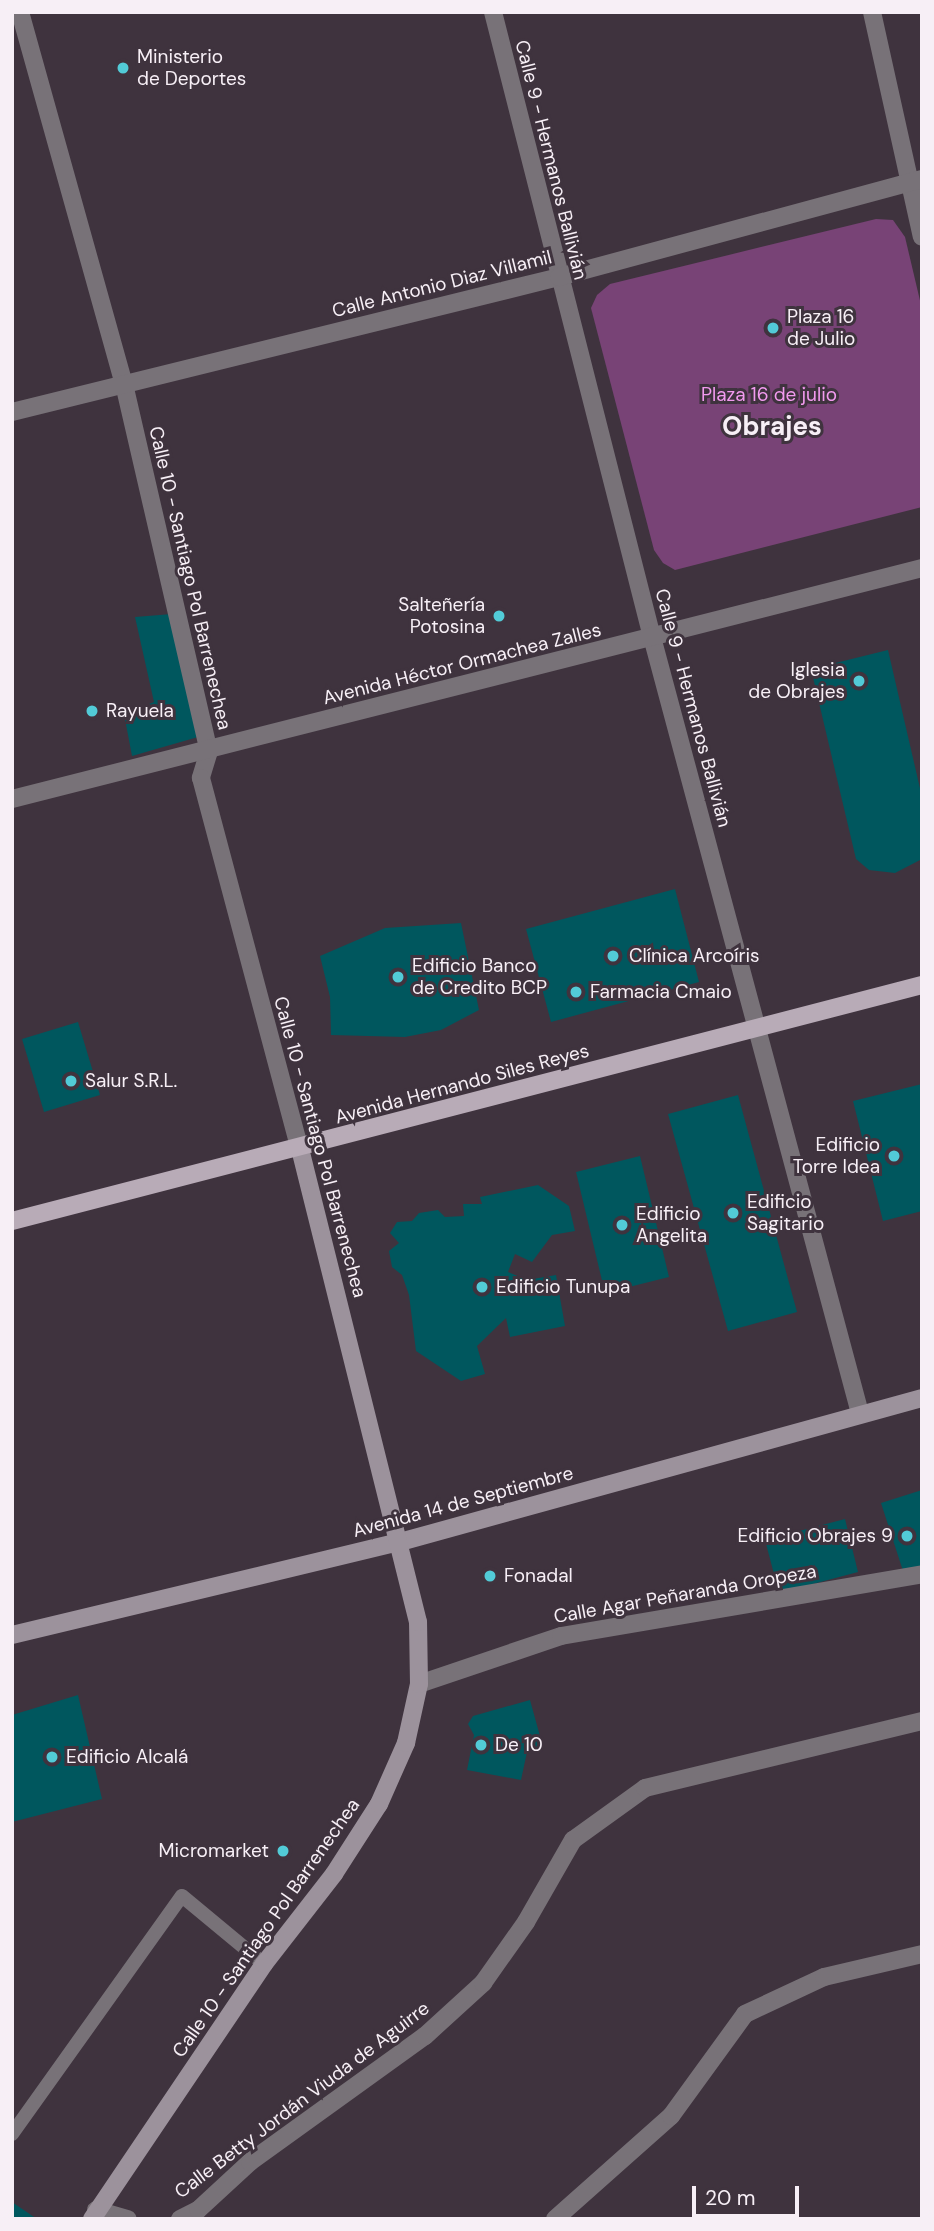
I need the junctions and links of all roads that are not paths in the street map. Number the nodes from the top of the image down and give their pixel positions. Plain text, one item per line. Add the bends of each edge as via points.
1 (20, 12) edge
2 (493, 12) edge
3 (872, 12) edge
4 (915, 181) edge
5 (922, 237) edge
6 (559, 277) junction
7 (124, 384) junction
8 (12, 412) edge
9 (922, 568) edge
10 (652, 637) junction
11 (209, 751) junction
12 (12, 799) edge
13 (922, 985) edge
14 (755, 1027) junction
15 (300, 1149) junction
16 (12, 1221) edge
17 (922, 1398) edge
18 (860, 1413) junction
19 (400, 1542) junction
20 (922, 1573) edge
21 (12, 1635) edge
22 (419, 1684) junction
23 (922, 1721) edge
24 (922, 1954) edge
25 (264, 1964) junction
26 (12, 2134) edge
27 (94, 2215) edge
28 (128, 2219) edge
29 (180, 2219) edge
30 (555, 2219) edge

1 - 7 street, Calle 10 - Santiago Pol Barrenechea
2 - 6 street, Calle 9 - Hermanos Ballivián
3 - 4 street
4 - 5 street
4 - 6 street, Calle Antonio Diaz Villamil
6 - 7 street, Calle Antonio Diaz Villamil
6 - 10 street, Calle 9 - Hermanos Ballivián
7 - 8 street, Calle Antonio Diaz Villamil
7 - 11 street, Calle 10 - Santiago Pol Barrenechea
9 - 10 street, Avenida Héctor Ormachea Zalles
10 - 11 street, Avenida Héctor Ormachea Zalles
10 - 14 street, Calle 9 - Hermanos Ballivián
11 - 12 street, Avenida Héctor Ormachea Zalles
11 - 15 street, Calle 10 - Santiago Pol Barrenechea via 201,778
13 - 14 main road, Avenida Hernando Siles Reyes
14 - 15 main road, Avenida Hernando Siles Reyes
14 - 18 street, Calle 9 - Hermanos Ballivián
15 - 16 main road, Avenida Hernando Siles Reyes
15 - 19 main road, Calle 10 - Santiago Pol Barrenechea
17 - 18 main road, Avenida 14 de Septiembre
18 - 19 main road, Avenida 14 de Septiembre
19 - 21 main road, Avenida 14 de Septiembre
19 - 22 main road, Calle 10 - Santiago Pol Barrenechea via 418,1622
20 - 22 street, Calle Agar Peñaranda Oropeza via 561,1636
22 - 25 main road, Calle 10 - Santiago Pol Barrenechea via 406,1743 379,1804 334,1874
23 - 29 street, Calle Betty Jordán Viuda de Aguirre via 645,1788 573,1840 526,1922 483,1983 425,2036 250,2162 198,2210
24 - 30 street via 824,1977 745,2014 671,2116
25 - 26 lane via 182,1896
25 - 27 main road, Calle 10 - Santiago Pol Barrenechea
27 - 28 street

